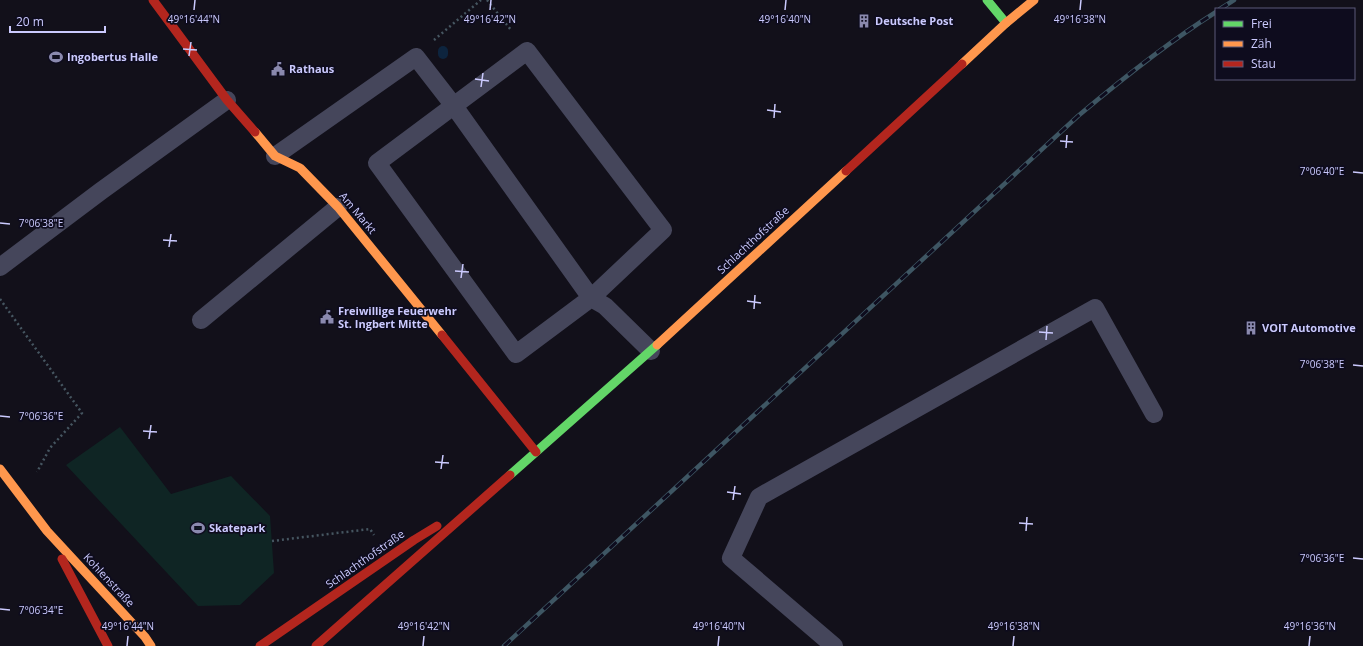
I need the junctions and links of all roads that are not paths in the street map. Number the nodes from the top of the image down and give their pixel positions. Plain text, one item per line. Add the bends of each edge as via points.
1 (153, 0) edge
2 (987, 0) edge
3 (1034, 0) edge
4 (1006, 23) junction
5 (227, 100) junction
6 (454, 106) junction
7 (275, 156) junction
8 (338, 207) junction
9 (0, 267) edge
10 (591, 298) junction
11 (201, 320) dead end
12 (651, 351) junction
13 (1154, 414) dead end
14 (536, 452) junction
15 (0, 470) edge
16 (486, 496) junction
17 (47, 531) junction
18 (108, 646) edge
19 (152, 646) edge
20 (260, 646) edge
21 (316, 646) edge
22 (834, 646) edge

1 - 5 main road, Am Markt
2 - 4 main road
3 - 4 main road, Schlachthofstraße
4 - 12 main road, Schlachthofstraße
5 - 7 main road, Am Markt
5 - 9 lane
6 - 7 lane via 416,57
6 - 10 lane
6 - 10 lane via 527,51 663,230
6 - 10 lane via 378,163 516,354
7 - 8 main road, Am Markt via 300,168
8 - 11 lane
8 - 14 main road, Am Markt
10 - 12 lane via 605,306
12 - 14 main road, Schlachthofstraße
13 - 22 lane via 1095,308 759,497 732,558
14 - 16 main road, Schlachthofstraße
15 - 17 main road, Kohlenstraße
16 - 20 main road, Schlachthofstraße via 414,540
16 - 21 main road, Schlachthofstraße
17 - 18 main road, Kohlenstraße
17 - 19 main road, Kohlenstraße

